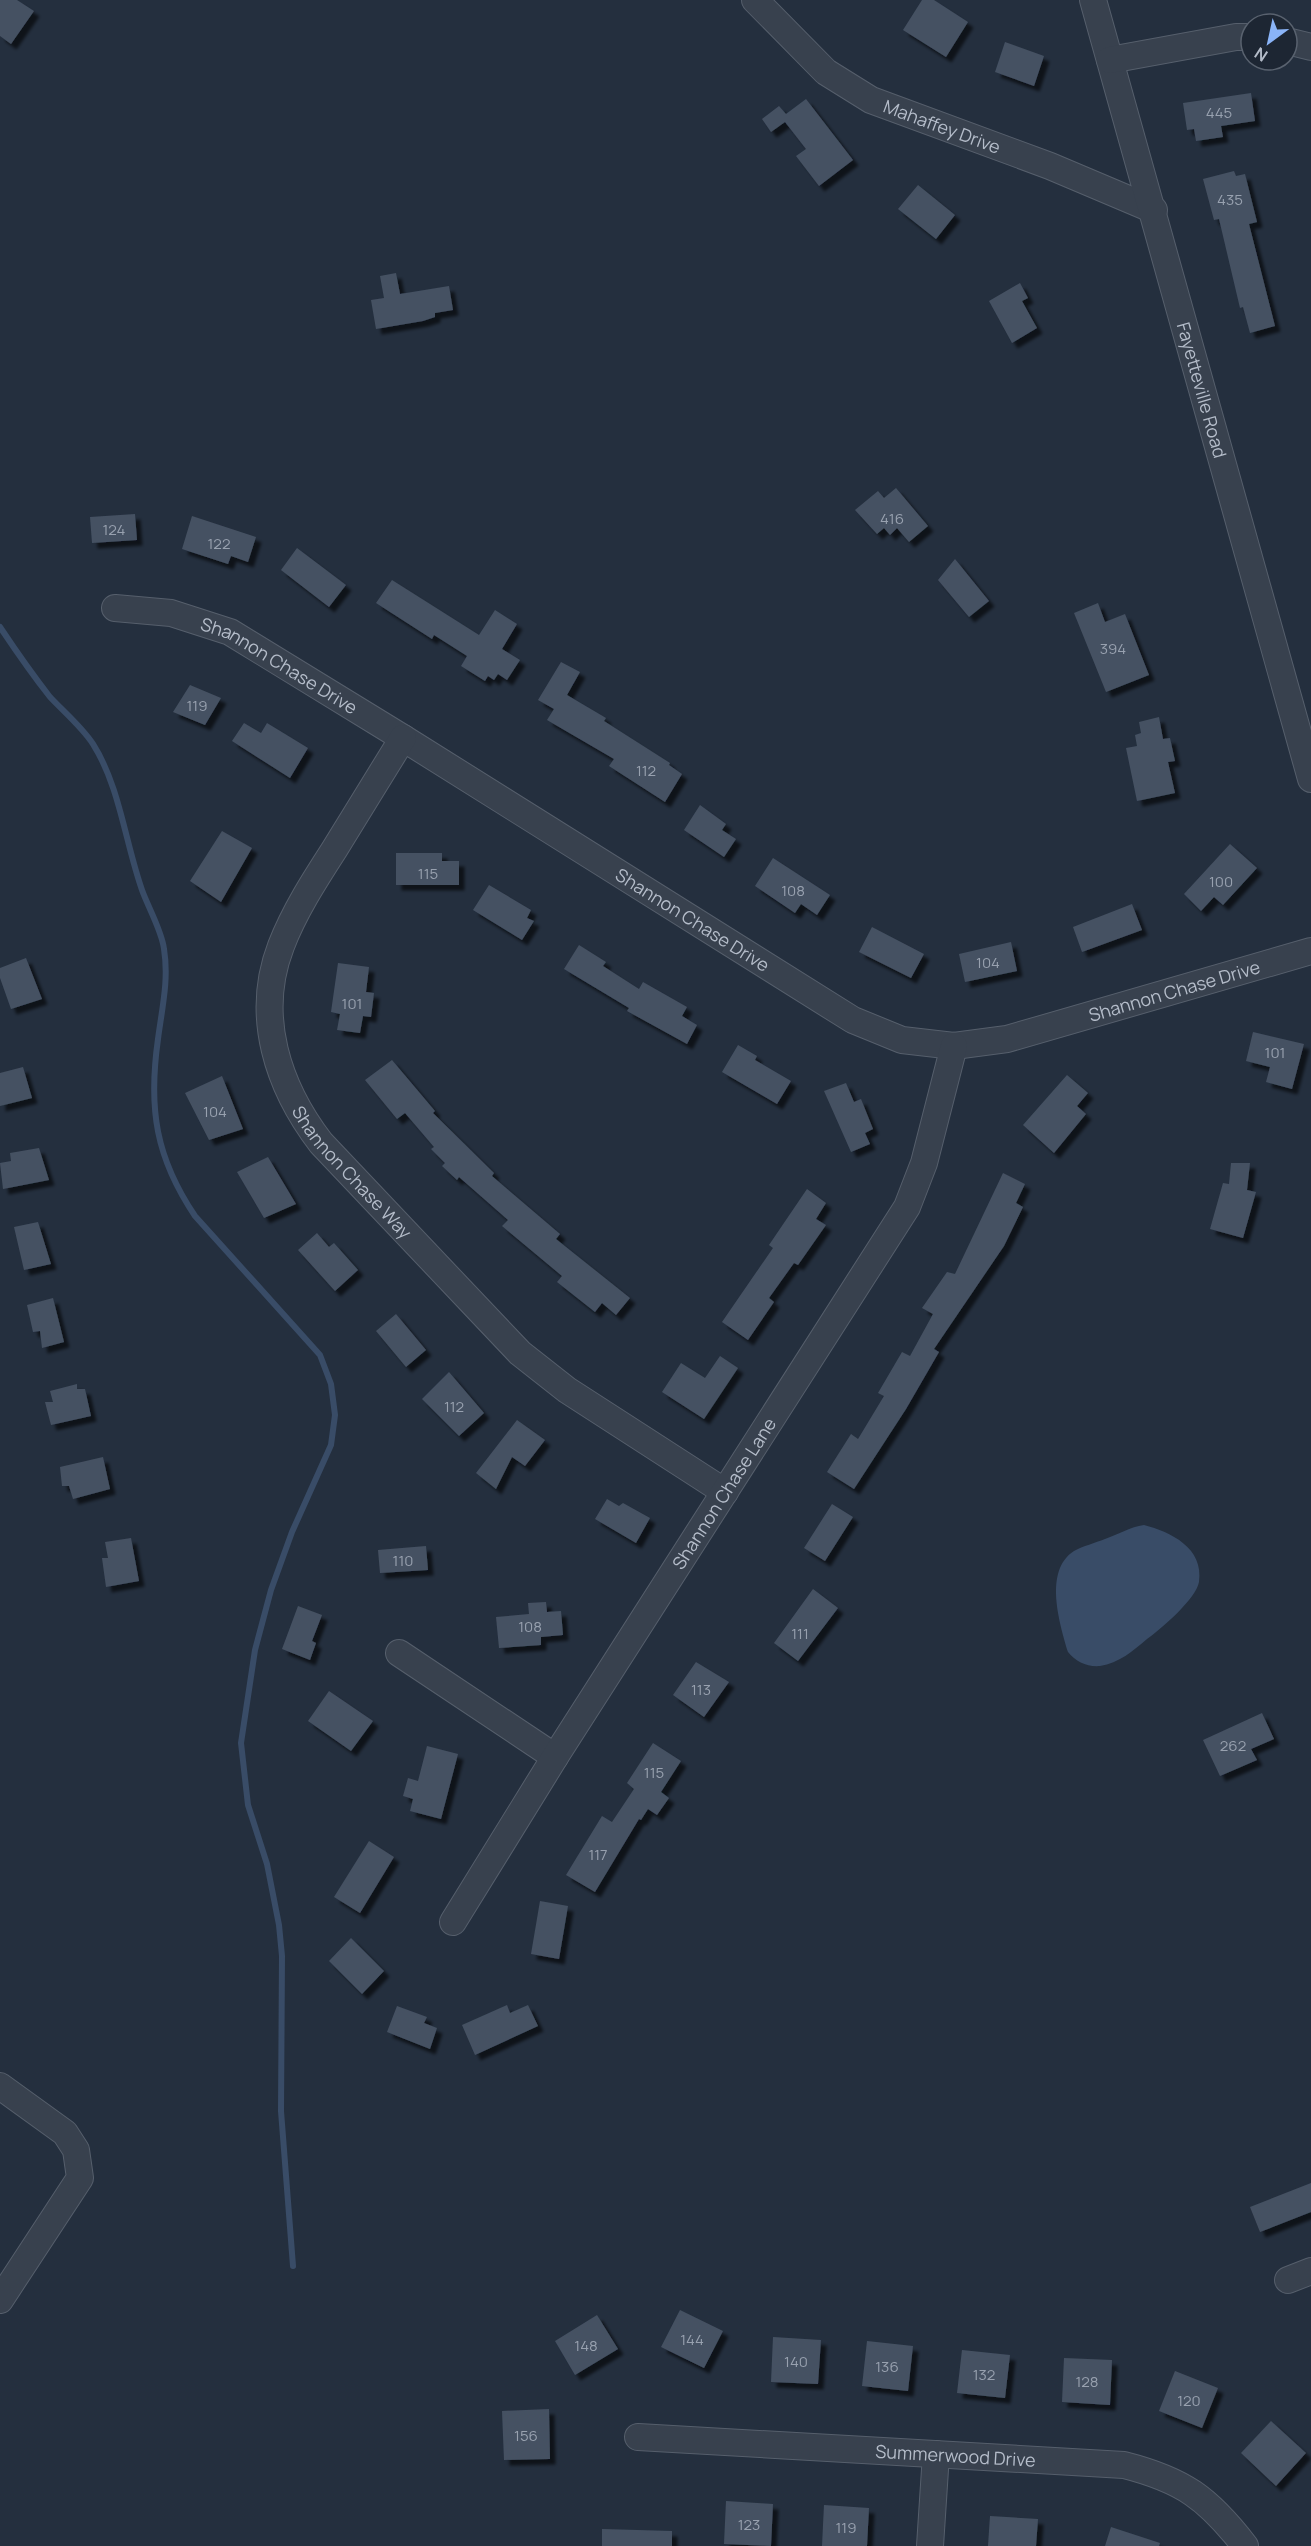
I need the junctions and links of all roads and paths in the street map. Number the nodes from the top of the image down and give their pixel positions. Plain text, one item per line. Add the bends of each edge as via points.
1 (756, 0) edge
2 (1093, 0) edge
3 (1239, 37) edge
4 (1110, 60) junction
5 (1154, 210) junction
6 (114, 608) dead end
7 (403, 738) junction
8 (1311, 779) edge
9 (1311, 951) edge
10 (954, 1046) junction
11 (725, 1492) junction
12 (399, 1653) dead end
13 (555, 1757) junction
14 (453, 1922) dead end
15 (0, 2086) edge
16 (0, 2300) edge
17 (638, 2437) dead end
18 (936, 2454) junction
19 (930, 2546) edge
20 (1245, 2546) edge

1 - 5 street, Mahaffey Drive via 826,72 871,100 1050,166
2 - 4 street, Fayetteville Road
3 - 4 street
4 - 5 street, Fayetteville Road
5 - 8 street, Fayetteville Road
6 - 7 street, Shannon Chase Drive via 171,613 230,632
7 - 10 street, Shannon Chase Drive via 853,1020 902,1040
7 - 11 street, Shannon Chase Way via 299,906 280,947 272,981 270,1020 275,1054 287,1090 321,1143 520,1353 567,1390
9 - 10 street, Shannon Chase Drive via 1007,1039
10 - 11 street, Shannon Chase Lane via 924,1163 907,1207
11 - 13 street, Shannon Chase Lane
12 - 13 street
13 - 14 street, Shannon Chase Lane
15 - 16 street via 65,2133 76,2150 80,2178
17 - 18 street, Summerwood Drive
18 - 19 street
18 - 20 street, Summerwood Drive via 1124,2465 1158,2474 1189,2489 1221,2514

